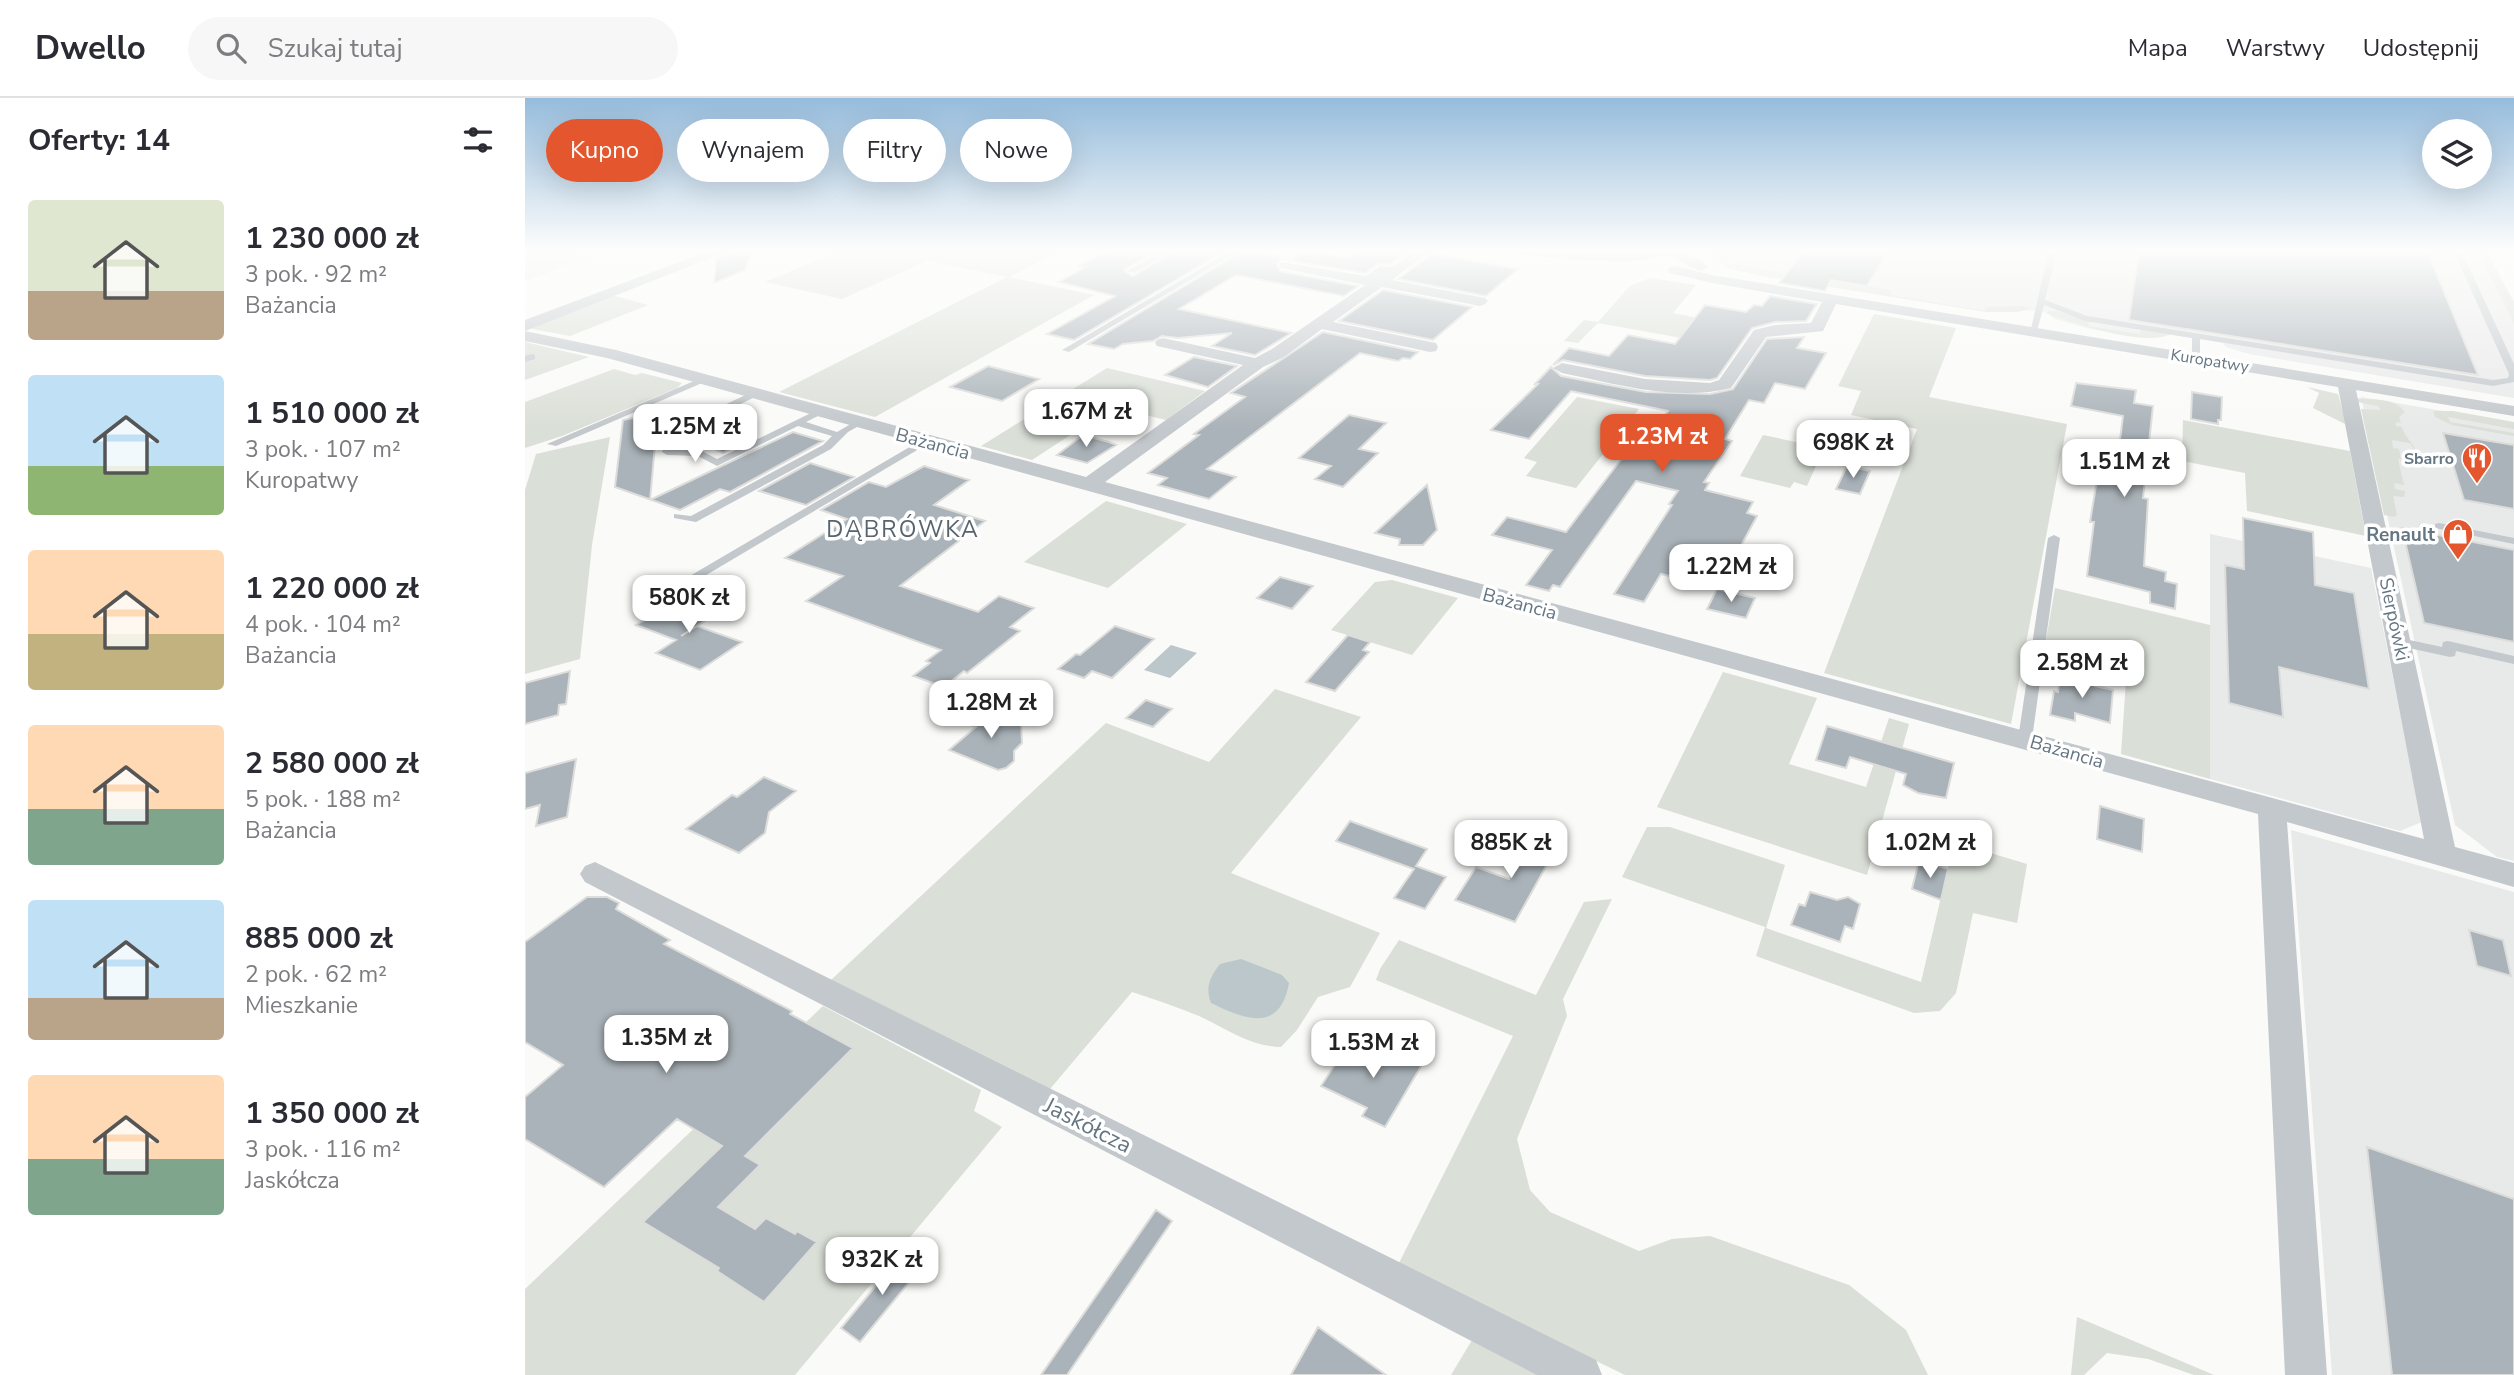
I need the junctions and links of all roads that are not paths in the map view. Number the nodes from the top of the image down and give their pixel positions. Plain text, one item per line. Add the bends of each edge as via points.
1 (568, 310) edge
2 (1135, 310) edge
3 (1341, 310) edge
4 (1826, 310) edge
5 (1902, 310) edge
6 (2038, 310) edge
7 (2063, 310) edge
8 (2484, 310) edge
9 (1320, 324) junction
10 (525, 326) edge
11 (2033, 331) junction
12 (2196, 336) junction
13 (1163, 343) dead end
14 (1430, 347) dead end
15 (1066, 350) dead end
16 (527, 351) edge
17 (2196, 358) junction
18 (1258, 363) junction
19 (1562, 368) dead end
20 (704, 380) junction
21 (2346, 383) junction
22 (754, 394) junction
23 (2514, 411) edge
24 (820, 412) junction
25 (797, 423) junction
26 (859, 423) junction
27 (838, 435) junction
28 (925, 441) junction
29 (552, 444) dead end
30 (1088, 485) junction
31 (678, 516) dead end
32 (2439, 526) dead end
33 (2054, 538) dead end
34 (2514, 541) edge
35 (677, 587) dead end
36 (2400, 642) junction
37 (2514, 660) edge
38 (2025, 739) junction
39 (2271, 808) junction
40 (2442, 855) junction
41 (595, 874) dead end
42 (2514, 875) edge
43 (1581, 1375) edge
44 (2306, 1375) edge

1 - 10 street
2 - 15 lane
3 - 9 street
4 - 19 street via 1817,328 1760,333 1725,384 1716,387 1638,383
5 - 11 street, Kuropatwy
6 - 11 lane
7 - 12 lane via 2085,318
8 - 12 lane via 2514,374 2508,382
9 - 14 street
9 - 18 street
11 - 17 street, Kuropatwy
12 - 17 lane
13 - 18 street
16 - 20 street, Bażancia via 610,354
17 - 21 street, Kuropatwy
18 - 30 street
20 - 22 street, Bażancia
20 - 29 lane
21 - 23 street, Kuropatwy
21 - 36 street, Sierpówki
22 - 24 street, Bażancia
22 - 25 lane via 675,432 667,452 700,453 717,463
24 - 25 lane
24 - 26 street, Bażancia
25 - 27 lane
26 - 27 lane
26 - 28 street, Bażancia
27 - 31 lane via 827,447 692,520
28 - 30 street, Bażancia
28 - 35 lane
30 - 38 street, Bażancia
32 - 34 lane
33 - 38 lane
36 - 37 lane via 2450,653 2448,645
36 - 40 street, Sierpówki
38 - 39 street, Bażancia
39 - 40 street, Bażancia
39 - 44 street
40 - 42 street, Bażancia
41 - 43 street, Jaskółcza

